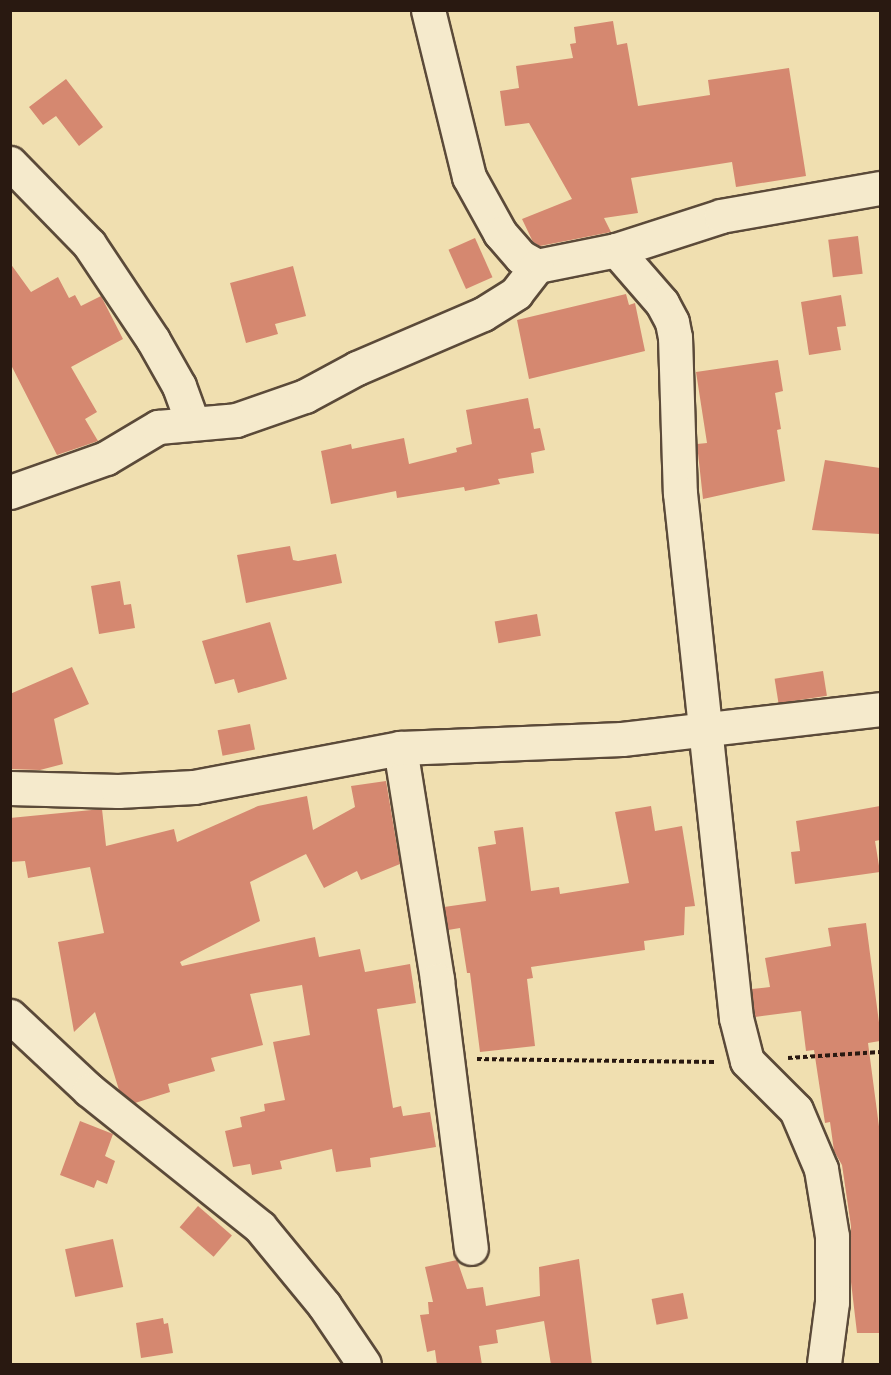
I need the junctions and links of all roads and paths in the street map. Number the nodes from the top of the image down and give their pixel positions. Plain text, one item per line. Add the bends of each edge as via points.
1 (429, 10) edge
2 (10, 163) edge
3 (880, 189) edge
4 (616, 250) junction
5 (537, 266) junction
6 (192, 422) junction
7 (10, 492) edge
8 (880, 709) edge
9 (704, 732) junction
10 (400, 748) junction
11 (10, 788) edge
12 (10, 1016) edge
13 (880, 1052) edge
14 (446, 1058) junction
15 (747, 1061) junction
16 (471, 1248) dead end
17 (364, 1365) edge
18 (824, 1365) edge

1 - 5 street via 469,177 500,233 520,257
2 - 6 street via 89,244 159,349
3 - 4 street via 721,216
4 - 5 street
4 - 9 street via 662,303 675,337 680,493
5 - 6 street via 516,293 483,314 357,368 305,396 236,420
6 - 7 street via 158,427 106,458
8 - 9 street
9 - 10 street
9 - 15 street via 736,1018
10 - 11 street via 194,787 118,792
10 - 14 street
12 - 17 street via 89,1090 260,1227 324,1305
13 - 15 path
14 - 15 path via 566,1063
14 - 16 street
15 - 18 street via 796,1110 821,1169 832,1236 832,1302

